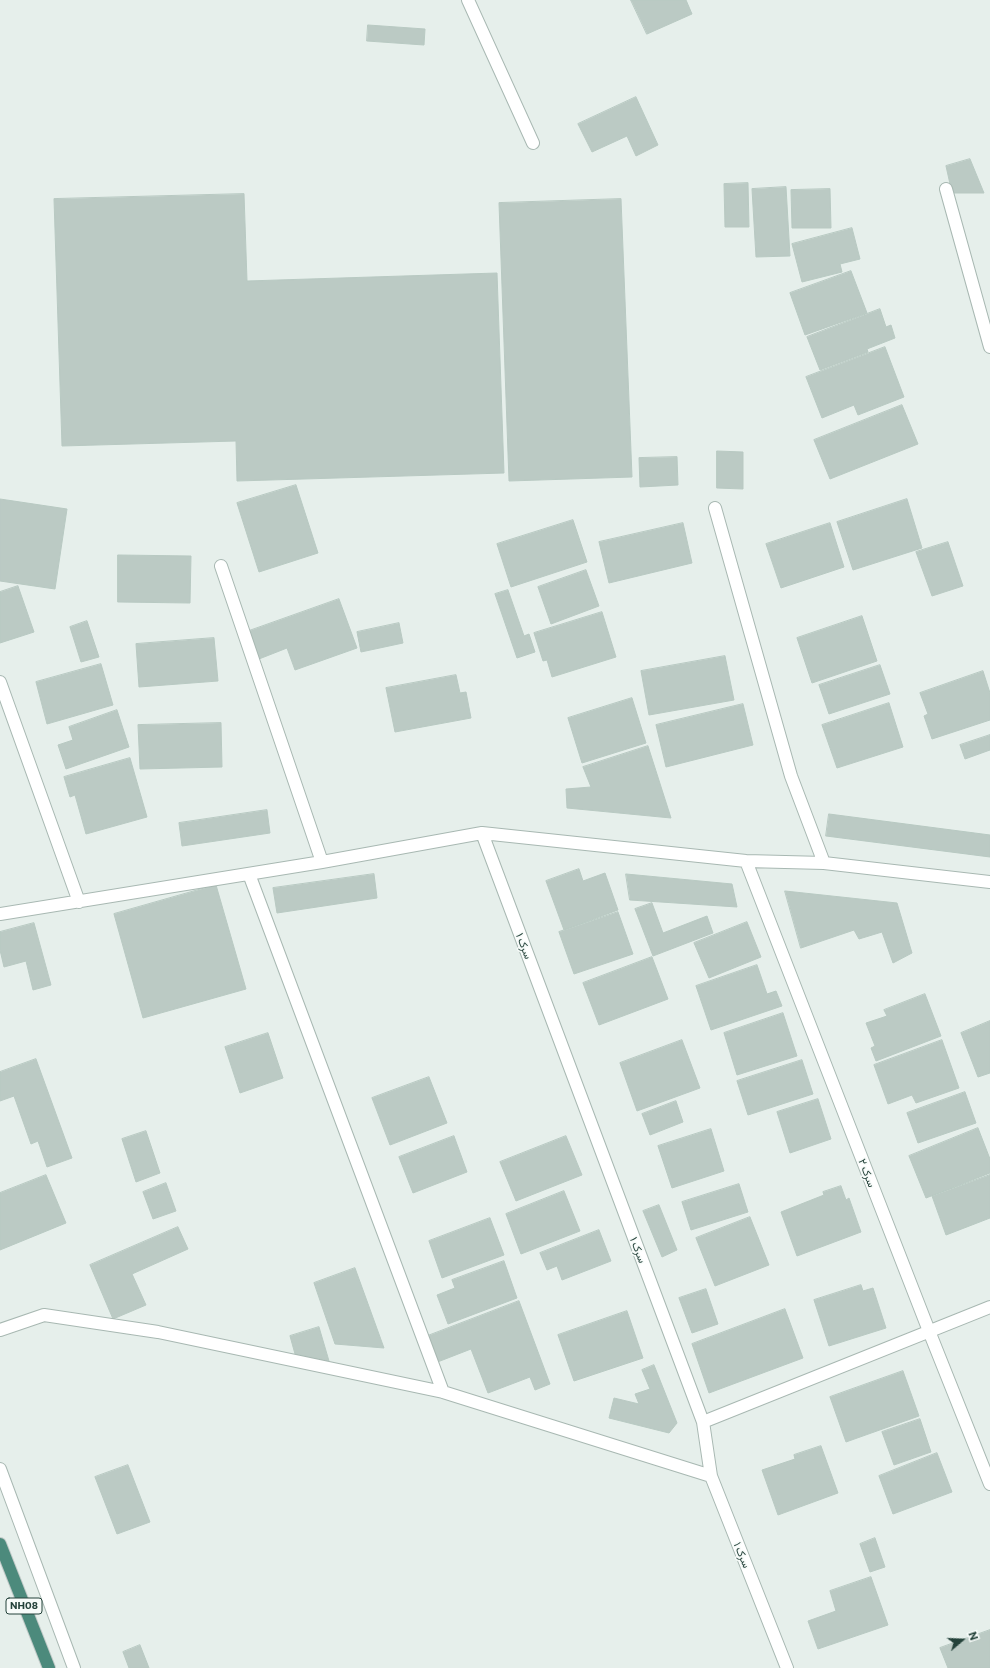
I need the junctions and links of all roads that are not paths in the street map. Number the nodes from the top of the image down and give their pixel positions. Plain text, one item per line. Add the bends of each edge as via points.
1 (468, 0) edge
2 (533, 143) dead end
3 (946, 189) dead end
4 (990, 347) edge
5 (715, 508) dead end
6 (221, 566) dead end
7 (0, 682) edge
8 (482, 833) junction
9 (746, 861) junction
10 (322, 862) junction
11 (824, 863) junction
12 (249, 874) junction
13 (990, 882) edge
14 (79, 902) junction
15 (0, 914) edge
16 (990, 1307) edge
17 (0, 1330) edge
18 (929, 1331) junction
19 (443, 1392) junction
20 (703, 1422) junction
21 (0, 1469) edge
22 (711, 1476) junction
23 (990, 1484) edge
24 (0, 1544) edge
25 (49, 1668) edge
26 (74, 1668) edge
27 (787, 1668) edge

1 - 2 street
3 - 4 street
5 - 11 street via 791,776
6 - 10 street
7 - 14 street
8 - 9 street
8 - 10 street
8 - 20 street, سرک ۱
9 - 11 street
9 - 18 street, سرک ۲
10 - 12 street
11 - 13 street
12 - 14 street
12 - 19 street
14 - 15 street
16 - 18 street
17 - 19 street via 44,1314 158,1332
18 - 20 street
18 - 23 street, سرک ۲
19 - 22 street
20 - 22 street, سرک ۱
21 - 26 street
22 - 27 street, سرک ۱
24 - 25 highway, NH08

